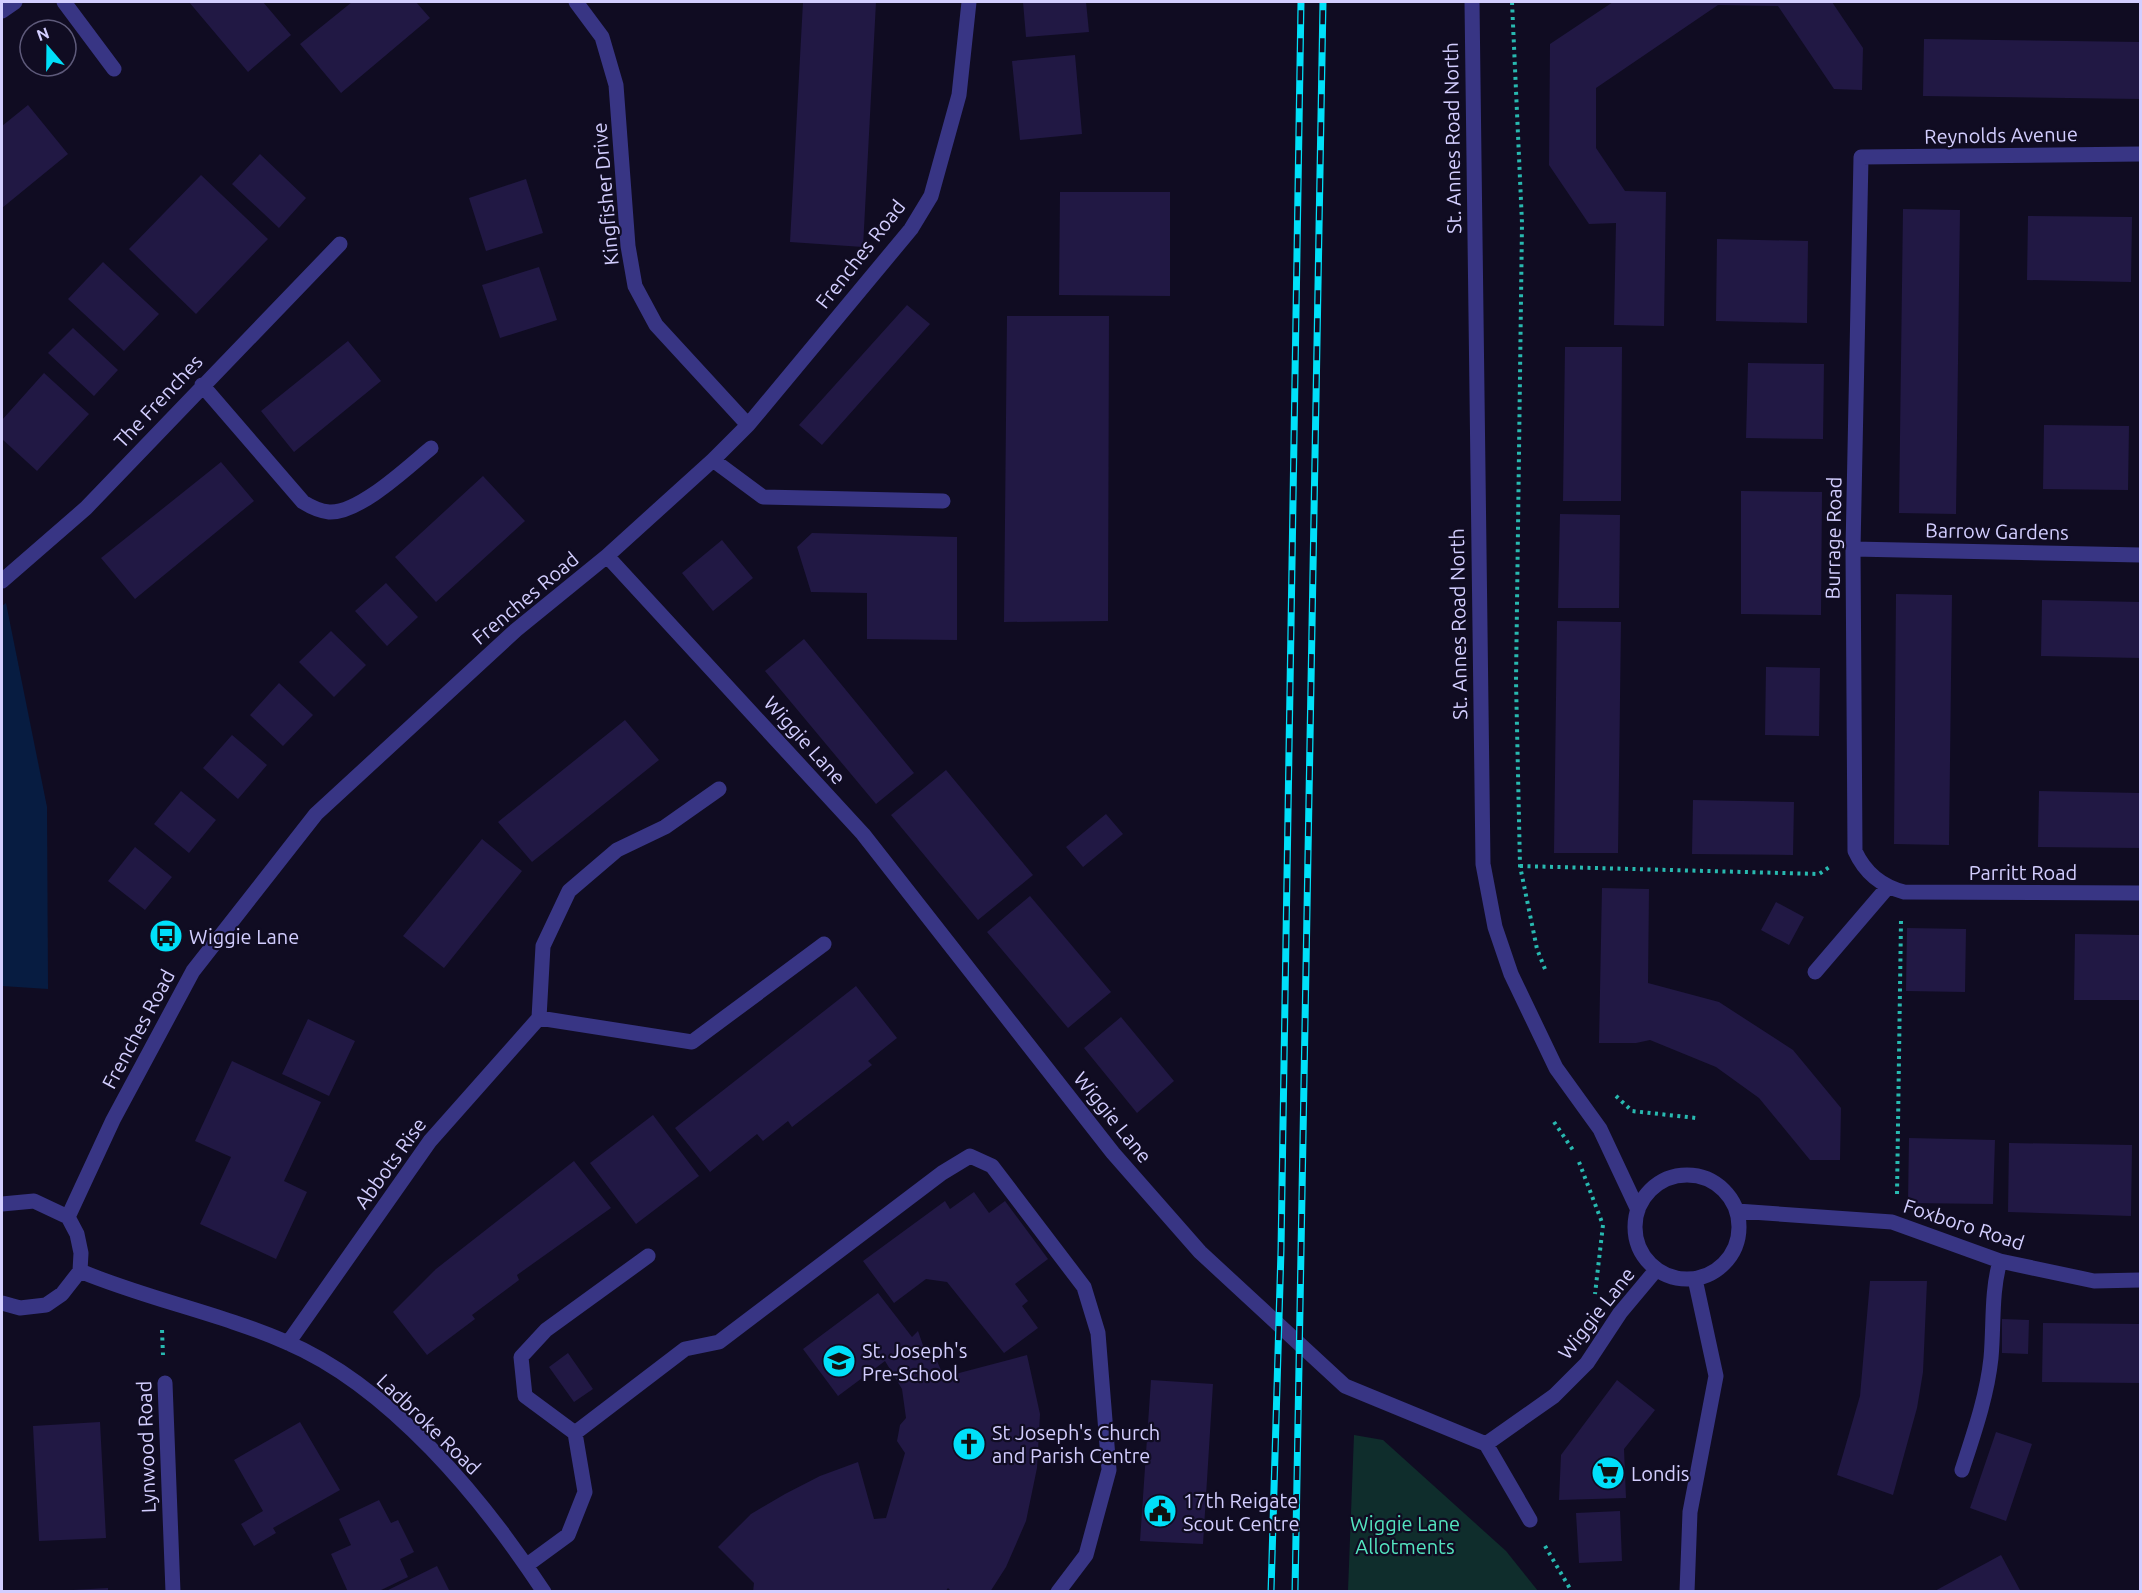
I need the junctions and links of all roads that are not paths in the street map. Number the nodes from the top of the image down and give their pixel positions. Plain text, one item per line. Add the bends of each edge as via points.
1 (15, 2) edge
2 (64, 2) edge
3 (576, 2) edge
4 (969, 2) edge
5 (1472, 2) edge
6 (2, 11) edge
7 (114, 69) dead end
8 (2140, 154) edge
9 (1861, 157) joint
10 (340, 244) dead end
11 (202, 385) junction
12 (748, 424) junction
13 (430, 448) dead end
14 (714, 460) junction
15 (943, 501) dead end
16 (1853, 549) junction
17 (2140, 555) edge
18 (608, 556) junction
19 (2, 580) edge
20 (719, 789) dead end
21 (1887, 888) junction
22 (2140, 893) edge
23 (825, 944) dead end
24 (1815, 972) dead end
25 (539, 1018) junction
26 (2, 1204) edge
27 (1638, 1210) junction
28 (1737, 1210) junction
29 (68, 1217) junction
30 (648, 1256) dead end
31 (2000, 1261) junction
32 (1656, 1270) junction
33 (80, 1271) junction
34 (1695, 1279) junction
35 (2140, 1280) edge
36 (2, 1303) edge
37 (288, 1342) junction
38 (165, 1383) road end
39 (575, 1433) junction
40 (1486, 1444) junction
41 (1962, 1470) dead end
42 (1530, 1521) road end
43 (526, 1565) junction
44 (173, 1592) edge
45 (544, 1592) edge
46 (1058, 1592) edge
47 (1687, 1592) edge

1 - 6 street
2 - 7 street
3 - 12 street, Kingfisher Drive via 602,37 616,85 628,246 635,286 656,325
4 - 12 street, Frenches Road via 959,95 931,196 911,229
5 - 27 street, St. Annes Road North via 1483,864 1495,927 1511,974 1556,1068 1600,1129
8 - 9 street, Reynolds Avenue
9 - 16 street, Burrage Road
10 - 11 street, The Frenches
11 - 13 street via 303,502 314,508 331,512 353,505 391,481
11 - 19 street, The Frenches via 86,508
12 - 14 street, Frenches Road
14 - 15 street via 763,498
14 - 18 street, Frenches Road
16 - 17 street, Barrow Gardens
16 - 21 street, Burrage Road via 1855,851 1862,866
18 - 29 street, Frenches Road via 516,630 316,814 193,971 113,1120
18 - 40 street, Wiggie Lane via 863,834 1113,1154 1200,1252 1346,1386
20 - 25 street via 665,827 617,850 569,891 543,946
21 - 22 street, Parritt Road via 1904,892
21 - 24 street
23 - 25 street via 692,1042
25 - 37 street, Abbots Rise via 430,1141
26 - 29 street via 34,1201
27 - 28 street via 1659,1183 1679,1176 1710,1180 1725,1191
27 - 32 street via 1635,1236 1643,1255
28 - 31 street, Foxboro Road via 1892,1222
28 - 34 street via 1739,1229 1729,1260
29 - 33 street via 77,1234
30 - 39 street via 546,1329 521,1357 525,1396
31 - 35 street, Foxboro Road via 2094,1281
31 - 41 street via 1990,1359 1981,1408
32 - 34 street via 1677,1278
32 - 40 street, Wiggie Lane via 1620,1313 1592,1357 1571,1379
33 - 36 street via 62,1294 46,1305 20,1308
33 - 37 street, Ladbroke Road
34 - 47 street via 1716,1376 1690,1512
37 - 43 street, Ladbroke Road via 337,1369 379,1400 482,1505
38 - 44 street, Lynwood Road
39 - 43 street via 585,1492 568,1535
39 - 46 street via 685,1349 719,1342 942,1173 970,1156 992,1166 1084,1287 1098,1333 1109,1470 1086,1555
40 - 42 street
43 - 45 street, Ladbroke Road

